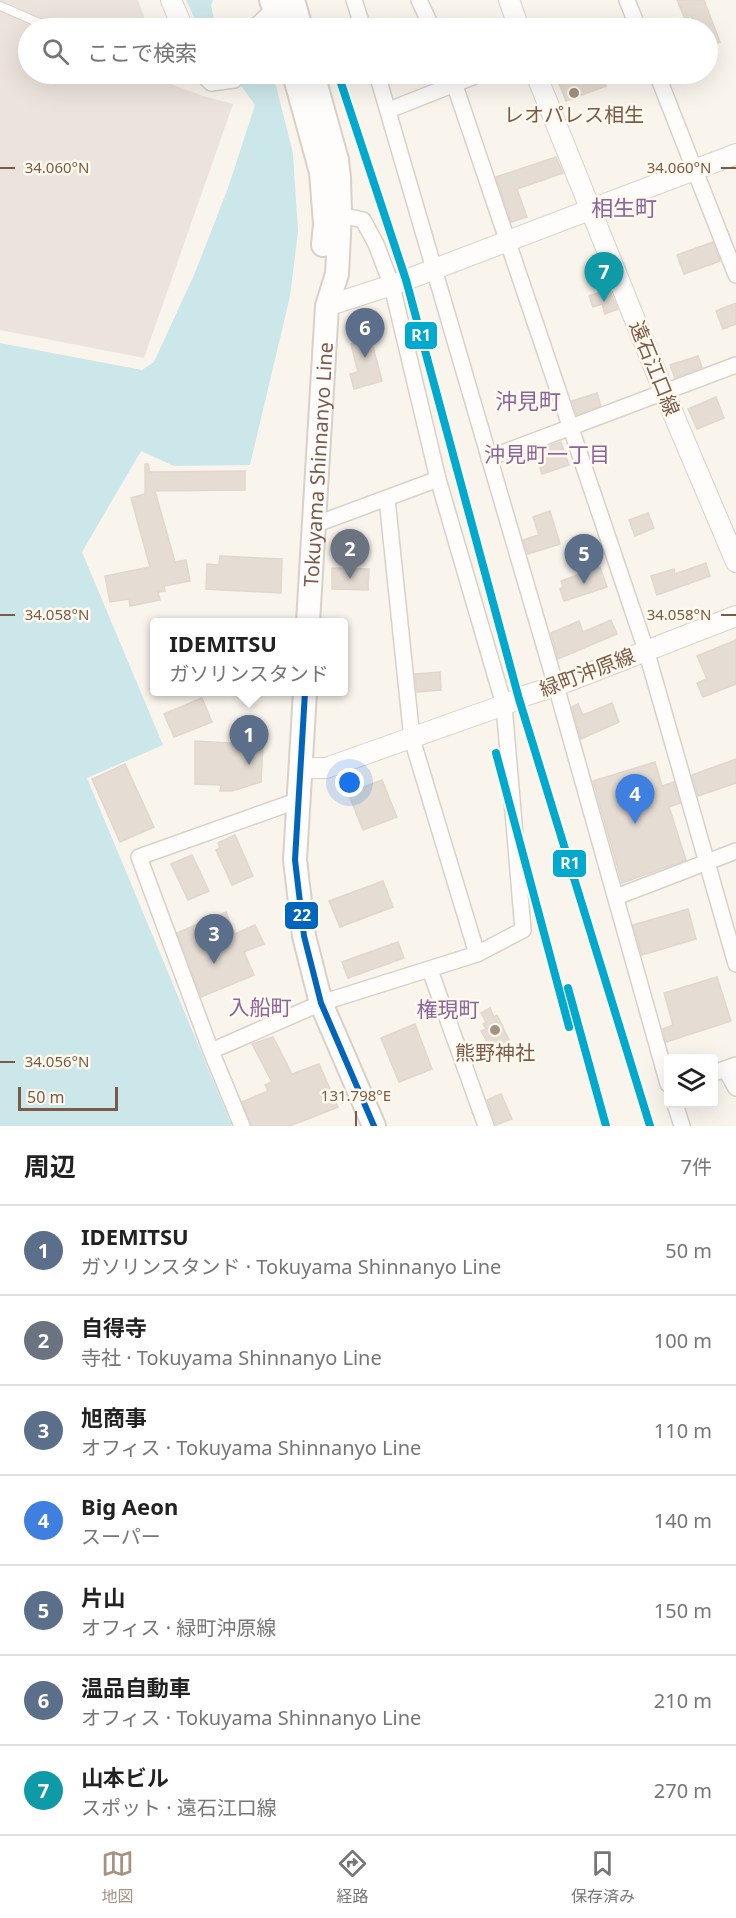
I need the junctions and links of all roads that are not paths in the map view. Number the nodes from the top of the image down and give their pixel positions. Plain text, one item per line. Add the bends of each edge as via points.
1 (171, 0) edge
2 (354, 0) edge
3 (419, 0) edge
4 (509, 0) edge
5 (627, 0) edge
6 (0, 6) edge
7 (280, 9) edge
8 (28, 18) edge
9 (179, 18) edge
10 (268, 18) edge
11 (360, 18) edge
12 (427, 18) edge
13 (515, 18) edge
14 (635, 18) edge
15 (297, 84) edge
16 (316, 84) edge
17 (380, 84) edge
18 (444, 84) edge
19 (456, 84) edge
20 (540, 84) edge
21 (661, 84) edge
22 (389, 111) junction
23 (736, 154) edge
24 (696, 170) junction
25 (592, 210) junction
26 (340, 215) junction
27 (509, 241) junction
28 (434, 270) junction
29 (736, 275) edge
30 (392, 286) junction
31 (327, 306) junction
32 (736, 365) edge
33 (664, 392) junction
34 (570, 427) junction
35 (489, 458) junction
36 (438, 479) junction
37 (387, 499) junction
38 (314, 525) junction
39 (736, 562) edge
40 (736, 616) edge
41 (308, 618) edge
42 (646, 650) junction
43 (556, 686) junction
44 (304, 696) edge
45 (504, 705) junction
46 (412, 739) junction
47 (300, 768) junction
48 (298, 800) junction
49 (736, 851) edge
50 (708, 862) junction
51 (616, 897) junction
52 (477, 954) junction
53 (736, 964) edge
54 (430, 970) junction
55 (321, 1003) junction
56 (212, 1051) junction
57 (664, 1066) edge
58 (725, 1069) edge
59 (736, 1088) edge
60 (676, 1108) edge
61 (242, 1126) edge
62 (374, 1126) edge
63 (486, 1126) edge
64 (682, 1126) edge

1 - 9 street
2 - 11 street
3 - 12 street
4 - 13 street
5 - 14 street
6 - 8 lane
7 - 10 street
15 - 31 main road, Tokuyama Shinnanyo Line via 321,172 325,224 321,272
16 - 26 main road, Tokuyama Shinnanyo Line via 337,160
17 - 22 street
18 - 22 street
19 - 27 street
20 - 25 street, 遠石江口線
21 - 24 street
22 - 28 street
23 - 24 street
24 - 25 street
24 - 29 street
25 - 27 street
25 - 33 street, 遠石江口線
26 - 30 street via 363,220
26 - 31 main road, Tokuyama Shinnanyo Line via 337,274
27 - 28 street
27 - 34 street
28 - 30 street
28 - 35 street
30 - 31 street
30 - 36 street
31 - 38 main road, Tokuyama Shinnanyo Line
32 - 33 street
33 - 34 street
33 - 39 street, 遠石江口線
34 - 35 street
34 - 42 street
35 - 43 street
36 - 37 street
36 - 45 street
37 - 38 street
37 - 46 street
38 - 41 main road, Tokuyama Shinnanyo Line
40 - 42 street, 緑町沖原線
42 - 43 street, 緑町沖原線
42 - 50 street
43 - 45 street, 緑町沖原線
43 - 51 street
44 - 47 main road
45 - 46 street, 緑町沖原線
45 - 52 street via 523,930
46 - 47 street, 緑町沖原線 via 326,768
46 - 52 street
47 - 48 main road
48 - 55 main road via 295,860 304,936
48 - 56 street via 139,857
49 - 50 street
50 - 51 street
50 - 53 street
51 - 57 street
52 - 54 street
54 - 55 street
54 - 63 street
55 - 56 street
55 - 62 main road
56 - 61 street
58 - 59 street
60 - 64 street

